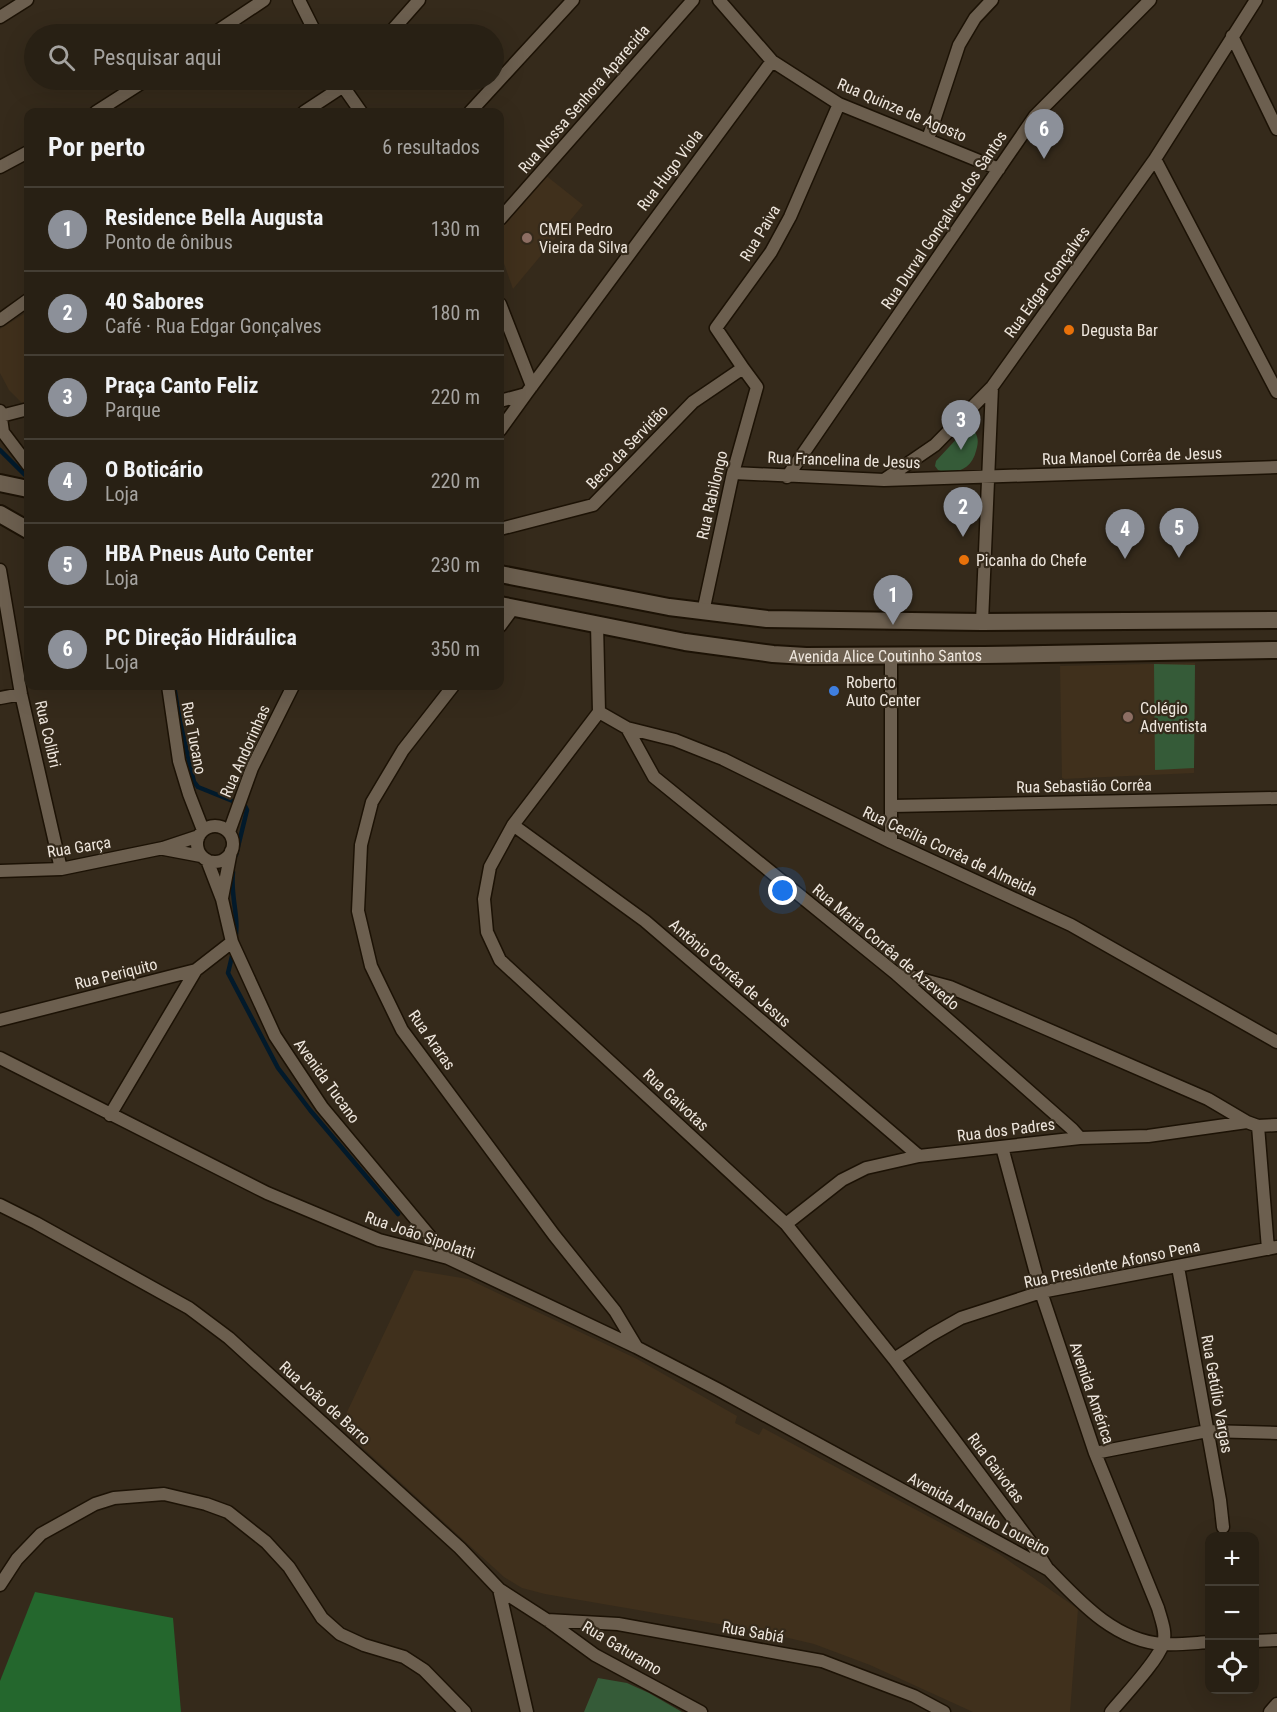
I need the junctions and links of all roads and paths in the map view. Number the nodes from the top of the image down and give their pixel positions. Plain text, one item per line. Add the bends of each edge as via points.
1 (27, 0) edge
2 (264, 0) edge
3 (299, 0) edge
4 (419, 0) edge
5 (573, 0) edge
6 (693, 0) edge
7 (718, 0) edge
8 (992, 0) edge
9 (1150, 0) edge
10 (1256, 0) edge
11 (0, 17) edge
12 (228, 24) edge
13 (311, 24) edge
14 (398, 24) edge
15 (1232, 36) junction
16 (772, 60) junction
17 (504, 75) edge
18 (130, 90) edge
19 (333, 90) edge
20 (348, 90) edge
21 (490, 90) edge
22 (839, 104) junction
23 (102, 108) edge
24 (309, 108) edge
25 (359, 108) edge
26 (474, 108) edge
27 (1277, 129) edge
28 (928, 139) junction
29 (24, 154) edge
30 (1155, 159) junction
31 (0, 167) edge
32 (999, 169) junction
33 (504, 214) edge
34 (24, 303) edge
35 (504, 316) edge
36 (0, 320) edge
37 (743, 368) junction
38 (992, 387) junction
39 (529, 390) junction
40 (1277, 392) edge
41 (504, 399) edge
42 (24, 411) edge
43 (1, 422) edge
44 (504, 424) edge
45 (24, 459) edge
46 (1277, 467) edge
47 (733, 473) junction
48 (787, 477) junction
49 (989, 478) junction
50 (884, 480) junction
51 (0, 483) edge
52 (24, 488) edge
53 (0, 514) edge
54 (24, 528) edge
55 (504, 528) edge
56 (0, 570) edge
57 (504, 575) edge
58 (507, 606) edge
59 (703, 612) junction
60 (1277, 620) edge
61 (982, 622) junction
62 (597, 624) junction
63 (1277, 650) edge
64 (891, 656) junction
65 (169, 690) edge
66 (291, 690) edge
67 (450, 690) edge
68 (21, 694) junction
69 (0, 698) edge
70 (599, 712) junction
71 (627, 728) junction
72 (1277, 798) edge
73 (892, 806) junction
74 (513, 825) junction
75 (229, 832) junction
76 (201, 833) junction
77 (891, 842) junction
78 (163, 848) junction
79 (231, 851) junction
80 (204, 858) junction
81 (62, 869) junction
82 (0, 871) edge
83 (222, 899) junction
84 (232, 942) junction
85 (196, 970) junction
86 (894, 972) junction
87 (0, 1020) edge
88 (1277, 1042) edge
89 (0, 1058) edge
90 (110, 1115) junction
91 (1253, 1124) junction
92 (1277, 1125) edge
93 (1080, 1138) junction
94 (1002, 1147) junction
95 (919, 1156) junction
96 (0, 1205) edge
97 (786, 1224) junction
98 (1273, 1248) edge
99 (448, 1258) junction
100 (1178, 1267) junction
101 (1041, 1292) junction
102 (636, 1347) junction
103 (894, 1359) junction
104 (1207, 1431) junction
105 (1277, 1433) edge
106 (825, 1449) joint
107 (1095, 1453) junction
108 (1222, 1527) dead end
109 (1049, 1570) junction
110 (0, 1585) edge
111 (499, 1589) junction
112 (547, 1620) junction
113 (1277, 1640) edge
114 (1259, 1641) edge
115 (1205, 1642) edge
116 (1163, 1644) junction
117 (1277, 1704) edge
118 (465, 1712) edge
119 (527, 1712) edge
120 (701, 1712) edge
121 (944, 1712) edge
122 (1111, 1712) edge
123 (1270, 1712) edge

1 - 11 street
2 - 12 street
3 - 13 street
4 - 14 street
5 - 17 street
6 - 33 street, Rua Nossa Senhora Aparecida
7 - 16 street, Rua Quinze de Agosto
8 - 28 street via 975,18 959,45
9 - 32 street, Rua Durval Gonçalves dos Santos via 1035,116
10 - 15 street, Rua Edgar Gonçalves
15 - 27 street
15 - 30 street, Rua Edgar Gonçalves
16 - 22 street, Rua Quinze de Agosto
16 - 39 street, Rua Hugo Viola
18 - 23 street
19 - 24 street
20 - 25 street
21 - 26 street
22 - 28 street, Rua Quinze de Agosto
22 - 37 street, Rua Paiva via 790,218 771,252 716,328
28 - 32 street, Rua Quinze de Agosto
29 - 31 street
30 - 38 street, Rua Edgar Gonçalves
30 - 40 street
32 - 48 street, Rua Durval Gonçalves dos Santos
34 - 36 street
35 - 39 street
37 - 47 street, Rua Rabilongo via 757,387
37 - 55 street, Beco da Servidão via 693,402 593,505
38 - 49 street
38 - 50 street, Rua Edgar Gonçalves via 935,445
39 - 41 street
39 - 44 street
42 - 43 street
43 - 45 street
46 - 49 street, Rua Manoel Corrêa de Jesus
47 - 48 street, Rua Francelina de Jesus
47 - 59 street, Rua Rabilongo
48 - 50 street, Rua Francelina de Jesus
49 - 50 street, Rua Francelina de Jesus
49 - 61 street
51 - 52 main road
53 - 54 main road
56 - 68 street, Rua Colibri
57 - 59 main road, Avenida Alice Coutinho Santos
58 - 62 main road, Avenida Alice Coutinho Santos
59 - 61 main road, Avenida Alice Coutinho Santos via 767,619
60 - 61 main road, Avenida Alice Coutinho Santos
62 - 64 main road, Avenida Alice Coutinho Santos via 747,651
62 - 70 street
63 - 64 main road, Avenida Alice Coutinho Santos
64 - 73 street
65 - 76 street, Rua Tucano via 179,761
66 - 75 street, Rua Andorinhas via 252,768
67 - 102 street, Rua Araras via 403,750 372,802 361,845 358,911 371,966 402,1030 615,1311
68 - 69 street
68 - 81 street, Rua Colibri
70 - 71 street, Rua Cecília Corrêa de Almeida
70 - 74 street, Rua Gaivotas
71 - 77 street, Rua Cecília Corrêa de Almeida via 675,740 723,759
71 - 86 street, Rua Maria Corrêa de Azevedo via 654,777
72 - 73 street, Rua Sebastião Corrêa
73 - 77 street
74 - 95 street, Antônio Corrêa de Jesus via 645,921
74 - 97 street, Rua Gaivotas via 489,867 484,898 487,932 500,960
75 - 76 street via 216,825
75 - 79 street
76 - 78 street, Rua Garça
76 - 80 street via 198,850
77 - 88 street, Rua Cecília Corrêa de Almeida via 1071,925
78 - 80 street, Rua Garça
78 - 81 street, Rua Garça
79 - 80 street via 221,861
79 - 83 street, Avenida Tucano
80 - 83 street, Avenida Tucano
81 - 82 street, Rua Garça
83 - 84 street, Avenida Tucano
84 - 85 street, Rua Periquito
84 - 99 street, Avenida Tucano via 275,1036 322,1107
85 - 87 street, Rua Periquito
85 - 90 street
86 - 91 street via 950,987 1208,1100
86 - 93 street, Rua Maria Corrêa de Azevedo
89 - 90 street, Rua João Sipolatti
90 - 99 street, Rua João Sipolatti via 267,1193 379,1240
91 - 92 street, Rua dos Padres
91 - 93 street, Rua dos Padres via 1148,1136
91 - 98 street
93 - 94 street, Rua dos Padres
94 - 95 street, Rua dos Padres
94 - 101 street, Avenida América
95 - 97 street, Rua dos Padres via 866,1168 842,1180
96 - 111 street, Rua João de Barro via 189,1308 229,1338 460,1548
97 - 103 street, Rua Gaivotas
98 - 100 street, Rua Presidente Afonso Pena
99 - 102 street, Rua João Sipolatti
100 - 101 street, Rua Presidente Afonso Pena
100 - 104 street, Rua Getúlio Vargas
101 - 103 street, Rua Presidente Afonso Pena via 961,1318
101 - 107 street, Avenida América
102 - 106 street, Rua João Sipolatti
103 - 109 street, Rua Gaivotas
104 - 105 street
104 - 107 street
104 - 108 street, Rua Getúlio Vargas
106 - 109 street, Avenida Arnaldo Loureiro
107 - 116 street, Avenida América via 1158,1608
109 - 116 street, Avenida Arnaldo Loureiro via 1084,1606 1119,1631 1142,1641
110 - 118 street via 16,1559 41,1534 95,1504 114,1498 164,1494 198,1501 228,1512 266,1542 289,1567 322,1618 340,1634 404,1657 424,1670
111 - 112 street, Rua Gaturamo
111 - 119 street
112 - 120 street, Rua Gaturamo via 595,1655
112 - 121 street, Rua Sabiá via 618,1624 822,1662 914,1696
113 - 114 street
115 - 116 street, Avenida Arnaldo Loureiro
116 - 122 street
117 - 123 street

